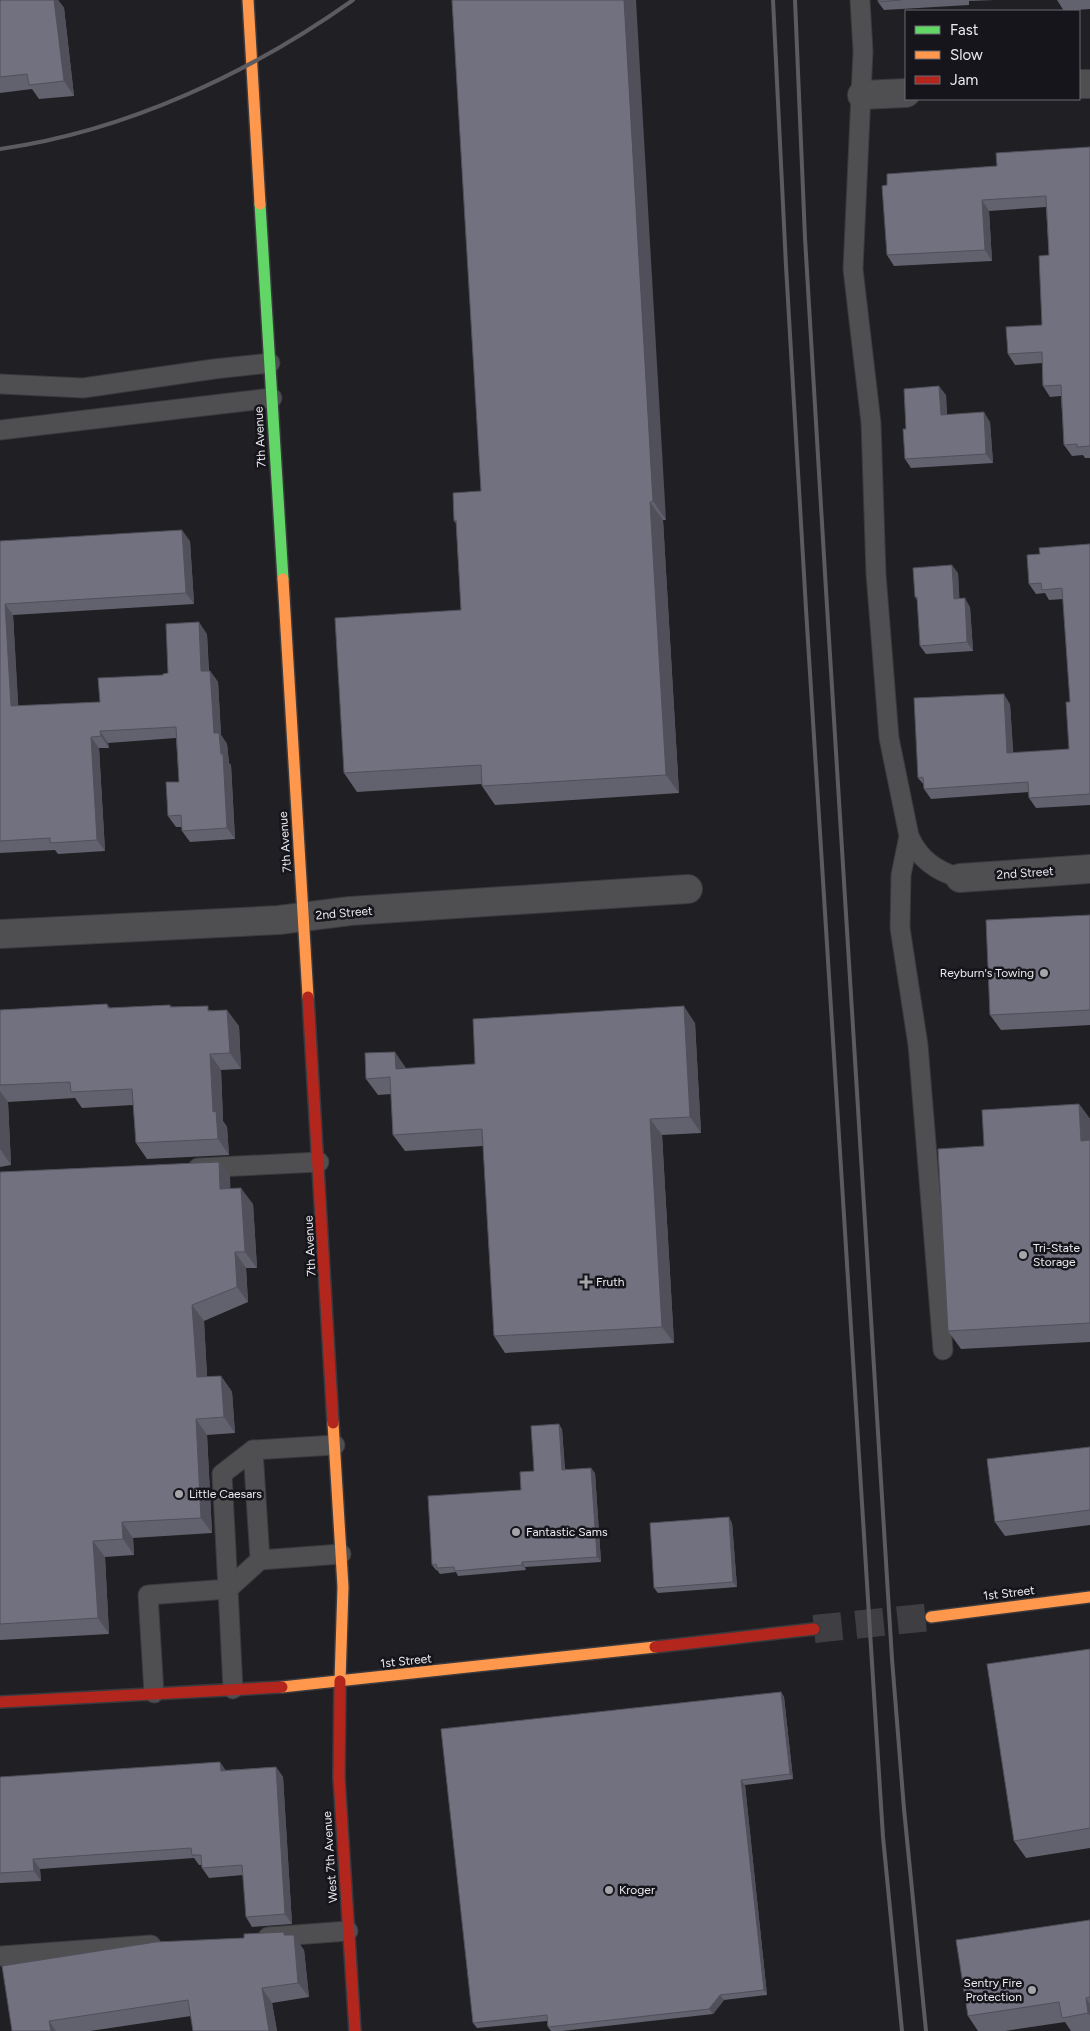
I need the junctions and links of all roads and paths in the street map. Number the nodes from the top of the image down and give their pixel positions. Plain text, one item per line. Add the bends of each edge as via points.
1 (248, 0) edge
2 (860, 0) edge
3 (905, 93) edge
4 (862, 95) junction
5 (270, 363) junction
6 (0, 384) edge
7 (272, 398) junction
8 (0, 430) edge
9 (909, 836) junction
10 (1090, 869) edge
11 (960, 878) joint
12 (688, 889) dead end
13 (304, 917) junction
14 (0, 934) edge
15 (319, 1162) junction
16 (182, 1169) edge
17 (943, 1350) dead end
18 (335, 1444) junction
19 (252, 1450) junction
20 (341, 1554) junction
21 (260, 1560) junction
22 (228, 1589) junction
23 (1090, 1597) edge
24 (931, 1617) tunnel mouth
25 (814, 1629) tunnel mouth
26 (340, 1682) junction
27 (233, 1689) junction
28 (154, 1693) junction
29 (0, 1702) edge
30 (348, 1931) junction
31 (246, 1938) edge
32 (167, 1944) edge
33 (0, 1956) edge
34 (355, 2031) edge

1 - 5 street, 7th Avenue
2 - 4 lane
3 - 4 street
4 - 9 lane via 853,269 871,424 876,574 888,728
5 - 6 lane via 83,388
5 - 7 street, 7th Avenue
7 - 8 lane
7 - 13 street, 7th Avenue
9 - 11 lane via 922,858 944,873
9 - 17 lane via 901,875 900,928 918,1045
10 - 11 street, 2nd Street
12 - 13 street, 2nd Street via 350,911
13 - 14 street, 2nd Street
13 - 15 street, 7th Avenue
15 - 16 lane
15 - 18 street, 7th Avenue
18 - 19 lane
18 - 20 street, 7th Avenue
19 - 21 lane
19 - 22 lane via 222,1474
20 - 21 lane
20 - 26 street, 7th Avenue
21 - 22 lane
22 - 27 lane
22 - 28 lane via 148,1595
23 - 24 street, 1st Street
25 - 26 street, 1st Street
26 - 27 street, 1st Street
26 - 30 street, West 7th Avenue via 339,1778
27 - 28 street, 1st Street
28 - 29 street, 1st Street
30 - 31 lane
30 - 34 street, West 7th Avenue
32 - 33 lane

